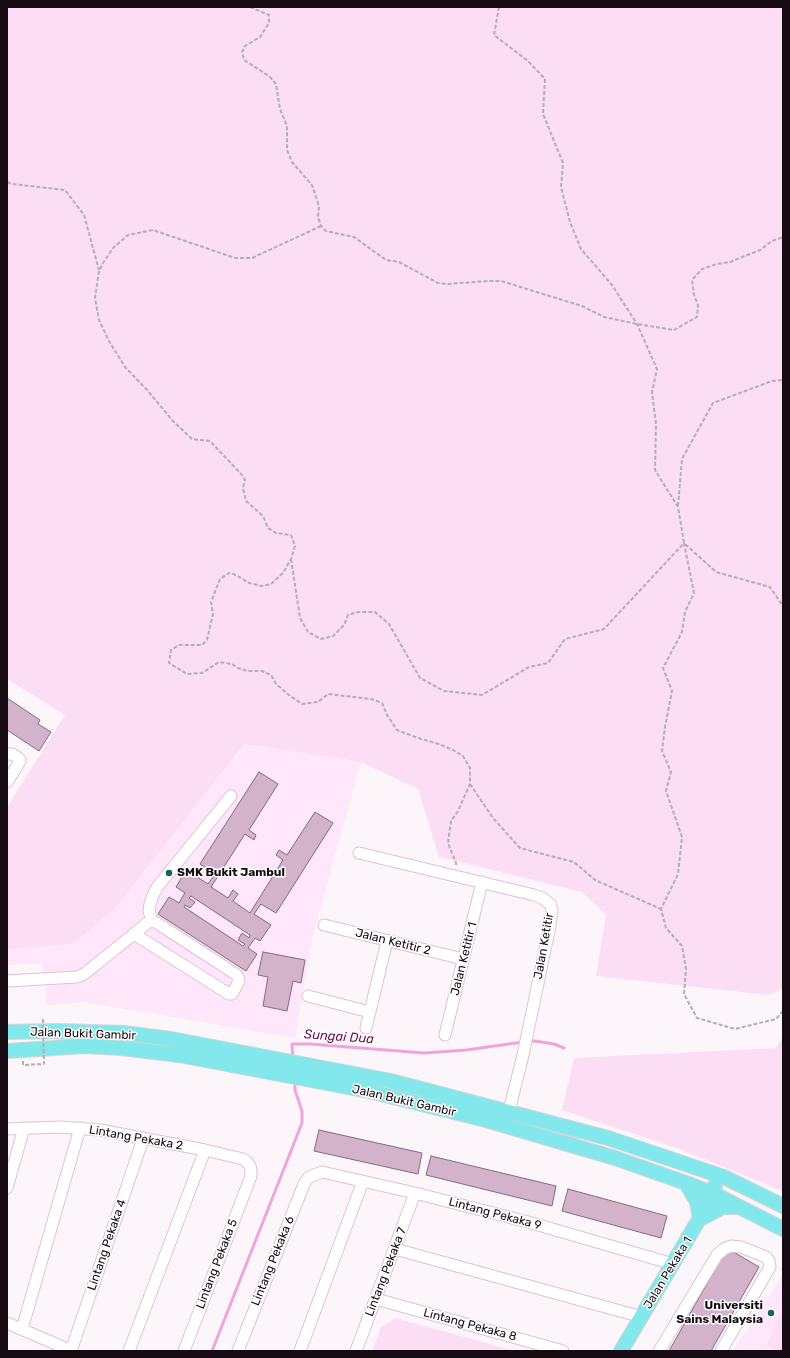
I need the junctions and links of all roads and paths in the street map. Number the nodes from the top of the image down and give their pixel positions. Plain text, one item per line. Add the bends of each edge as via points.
1 (250, 7) edge
2 (499, 7) edge
3 (7, 182) edge
4 (321, 226) junction
5 (783, 237) edge
6 (99, 272) junction
7 (637, 324) junction
8 (783, 380) edge
9 (678, 507) junction
10 (684, 543) junction
11 (291, 559) junction
12 (783, 606) edge
13 (7, 754) edge
14 (7, 782) edge
15 (470, 784) junction
16 (231, 796) dead end
17 (359, 853) dead end
18 (454, 876) junction
19 (482, 882) junction
20 (661, 910) junction
21 (152, 921) junction
22 (324, 925) dead end
23 (134, 934) junction
24 (387, 941) junction
25 (463, 959) junction
26 (7, 982) edge
27 (308, 996) dead end
28 (783, 1011) edge
29 (370, 1012) junction
30 (43, 1019) dead end
31 (366, 1028) dead end
32 (7, 1032) edge
33 (445, 1035) dead end
34 (7, 1051) edge
35 (44, 1064) dead end
36 (509, 1111) junction
37 (24, 1128) junction
38 (80, 1128) junction
39 (7, 1130) edge
40 (143, 1139) junction
41 (205, 1150) junction
42 (703, 1169) junction
43 (314, 1175) joint
44 (251, 1176) joint
45 (363, 1181) junction
46 (686, 1183) junction
47 (743, 1186) junction
48 (7, 1188) edge
49 (415, 1193) junction
50 (714, 1194) junction
51 (783, 1206) edge
52 (742, 1207) junction
53 (700, 1219) junction
54 (783, 1229) edge
55 (395, 1249) junction
56 (673, 1264) junction
57 (376, 1299) junction
58 (642, 1317) junction
59 (7, 1323) edge
60 (22, 1329) junction
61 (72, 1351) edge
62 (129, 1351) edge
63 (184, 1351) edge
64 (238, 1351) edge
65 (300, 1351) edge
66 (356, 1351) edge
67 (564, 1351) edge
68 (621, 1351) edge
69 (659, 1351) edge
70 (721, 1351) edge

1 - 4 path via 269,15 269,23 260,37 245,46 242,52 244,60 269,76 276,84 280,109 287,126 288,150 292,162 312,185 319,206 318,217
2 - 7 path via 494,35 528,61 545,80 543,114 563,162 561,187 570,222 581,249 612,285
3 - 6 path via 65,190 84,215
4 - 6 path via 252,258 235,258 153,230 128,235 113,248
4 - 7 path via 326,231 354,237 386,260 399,262 438,283 501,281 582,306 604,317
5 - 7 path via 730,262 702,269 692,280 698,306 697,317 687,323 674,330
6 - 11 path via 95,298 99,320 125,367 192,439 210,441 243,476 246,501 263,516 268,528 276,533 291,535 295,546
7 - 9 path via 657,369 652,392 656,424 655,470
8 - 9 path via 772,381 713,403 682,459
9 - 10 path
10 - 11 path via 604,629 565,639 548,663 529,667 482,695 444,690 420,678 389,624 375,612 348,615 344,625 333,636 321,638 308,632 300,618
10 - 12 path via 716,572 770,587
10 - 20 path via 694,593 685,612 682,632 663,668 672,691 662,751 671,772 666,791 682,837 678,874
11 - 15 path via 271,584 262,586 249,583 229,573 220,579 211,602 213,614 206,640 202,645 179,645 171,650 169,663 187,674 202,673 219,662 232,664 247,671 262,671 271,675 276,684 302,704 318,702 328,694 371,699 382,703 397,730 439,744 463,756 470,768
13 - 14 street via 12,754 20,760
15 - 18 path via 451,821 448,843 456,863
15 - 20 path via 493,818 520,848 574,862 595,880
16 - 21 street via 158,886 150,904
17 - 18 street, Jalan Ketitir
18 - 19 street, Jalan Ketitir
19 - 25 street, Jalan Ketitir 1
19 - 36 street, Jalan Ketitir via 542,898 550,904 552,910
20 - 28 path via 666,928 682,946 686,969 684,994 697,1018 735,1030 776,1019
21 - 23 street
21 - 23 street via 237,975 239,981 232,994
22 - 24 street, Jalan Ketitir 2
23 - 26 street via 77,977
24 - 25 street, Jalan Ketitir 2
24 - 29 street
25 - 33 street, Jalan Ketitir 1
27 - 29 street
29 - 31 street
30 - 35 path, bridge
32 - 36 main road, Jalan Bukit Gambir via 124,1033 171,1039 391,1082
34 - 46 main road, Jalan Bukit Gambir via 85,1046 121,1048 179,1055 278,1073 486,1120 615,1158
36 - 42 main road, Jalan Bukit Gambir via 608,1138
37 - 38 street, Lintang Pekaka 2
37 - 39 street, Lintang Pekaka 2
37 - 48 street
38 - 40 street, Lintang Pekaka 2
38 - 60 street
40 - 41 street, Lintang Pekaka 2
40 - 61 street, Lintang Pekaka 4
41 - 44 street, Lintang Pekaka 2 via 243,1159 250,1166
41 - 62 street
42 - 47 main road, Jalan Bukit Gambir
42 - 50 main road via 715,1185
43 - 45 street, Lintang Pekaka 9 via 322,1172
43 - 64 street, Lintang Pekaka 6 via 304,1184
44 - 63 street, Lintang Pekaka 5
45 - 49 street, Lintang Pekaka 9
45 - 65 street
46 - 50 main road, Jalan Bukit Gambir
46 - 53 main road via 697,1202
47 - 50 main road via 721,1189
47 - 51 main road, Jalan Bukit Gambir
49 - 55 street, Lintang Pekaka 7
49 - 56 street, Lintang Pekaka 9 via 528,1222
50 - 52 main road, Jalan Bukit Gambir
50 - 53 main road, Jalan Pekaka 1
52 - 53 main road via 723,1208
52 - 54 main road, Jalan Bukit Gambir
53 - 56 main road, Jalan Pekaka 1
55 - 57 street, Lintang Pekaka 7
55 - 58 street
56 - 58 main road, Jalan Pekaka 1
57 - 66 street, Lintang Pekaka 7
57 - 67 street, Lintang Pekaka 8
58 - 68 main road, Jalan Pekaka 1
59 - 60 street
60 - 61 street
69 - 70 street via 717,1255 731,1246 741,1247 766,1257 770,1267

